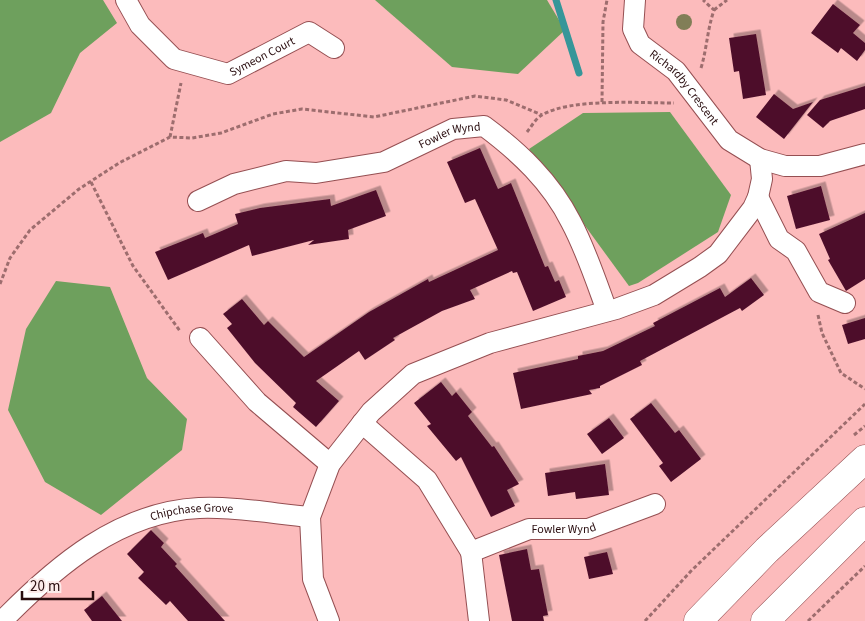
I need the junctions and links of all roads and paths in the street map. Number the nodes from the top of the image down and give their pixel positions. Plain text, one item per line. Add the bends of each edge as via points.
1 (126, 0) edge
2 (607, 0) edge
3 (634, 0) edge
4 (703, 0) edge
5 (727, 0) edge
6 (714, 10) junction
7 (334, 48) dead end
8 (185, 63) junction
9 (689, 90) junction
10 (602, 102) junction
11 (702, 108) junction
12 (170, 137) junction
13 (865, 154) edge
14 (760, 159) junction
15 (758, 197) junction
16 (198, 201) dead end
17 (0, 284) edge
18 (846, 303) dead end
19 (607, 311) junction
20 (822, 333) dead end
21 (200, 338) dead end
22 (865, 389) edge
23 (865, 404) edge
24 (362, 423) junction
25 (865, 459) edge
26 (330, 464) junction
27 (655, 504) dead end
28 (310, 517) junction
29 (865, 521) edge
30 (470, 552) junction
31 (865, 566) edge
32 (2, 621) edge
33 (329, 621) edge
34 (479, 621) edge
35 (645, 621) edge
36 (698, 621) edge
37 (765, 621) edge
38 (808, 621) edge

1 - 8 street, Symeon Court via 140,25 174,59
2 - 10 path via 603,22
3 - 9 street, Richardby Crescent via 633,28 640,44 676,72
4 - 6 path
5 - 6 path
6 - 11 path via 698,76
7 - 8 street, Symeon Court via 309,32 228,74
8 - 12 path
9 - 10 path via 674,104
9 - 11 street, Richardby Crescent
10 - 12 path via 542,115 506,100 474,96 374,117 302,109 273,114 221,133 192,138
11 - 14 street, Richardby Crescent via 729,140
12 - 17 path via 119,163 79,189 30,230 10,258
13 - 14 street, Richardby Crescent via 820,166 800,167
14 - 15 street via 762,179
15 - 18 street via 779,239 796,251 818,292
15 - 19 street via 718,254 654,295
16 - 19 street, Fowler Wynd via 234,184 286,171 316,173 384,162 453,129 484,126 513,147 541,176 571,220
19 - 24 street via 490,342 414,374
20 - 22 path via 842,373
21 - 26 street via 257,402
23 - 35 path via 691,571
24 - 26 street
24 - 30 street via 427,480
25 - 36 highway via 767,550
26 - 28 street
27 - 30 street, Fowler Wynd via 588,529 529,529
28 - 32 street, Chipchase Grove via 201,508 164,511 123,525 62,564
28 - 33 street via 313,579
29 - 37 highway
30 - 34 street
31 - 38 path

